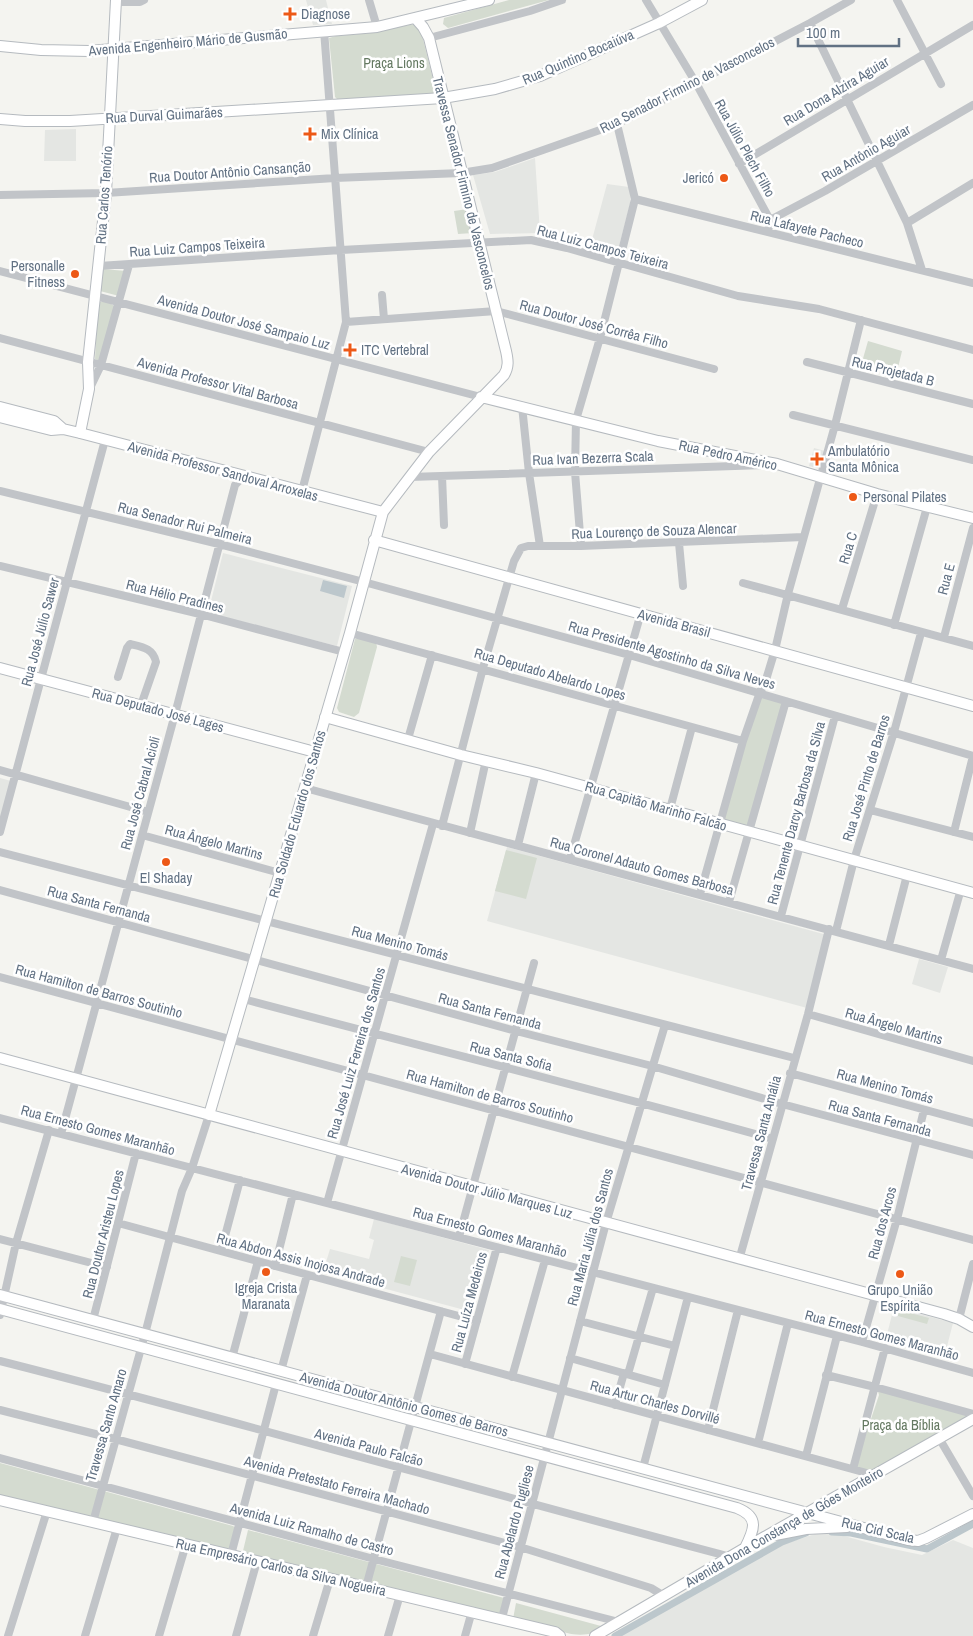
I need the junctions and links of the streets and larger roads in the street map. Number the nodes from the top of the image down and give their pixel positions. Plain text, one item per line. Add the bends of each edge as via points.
1 (144, 0) edge
2 (369, 0) edge
3 (489, 0) edge
4 (562, 0) edge
5 (646, 0) edge
6 (702, 0) edge
7 (851, 0) edge
8 (897, 0) edge
9 (116, 1) edge
10 (416, 19) junction
11 (659, 23) junction
12 (810, 23) junction
13 (973, 25) edge
14 (377, 26) junction
15 (324, 30) junction
16 (429, 38) junction
17 (0, 46) edge
18 (114, 48) junction
19 (925, 52) junction
20 (696, 83) junction
21 (941, 84) dead end
22 (443, 98) junction
23 (846, 99) junction
24 (328, 105) junction
25 (973, 105) edge
26 (109, 118) junction
27 (0, 119) edge
28 (617, 124) junction
29 (876, 161) junction
30 (739, 164) junction
31 (461, 173) junction
32 (335, 178) junction
33 (973, 183) edge
34 (106, 192) junction
35 (0, 195) edge
36 (636, 198) junction
37 (770, 220) junction
38 (907, 223) junction
39 (768, 232) junction
40 (568, 238) dead end
41 (480, 244) junction
42 (566, 248) junction
43 (341, 250) junction
44 (619, 263) junction
45 (129, 264) junction
46 (99, 266) junction
47 (922, 270) junction
48 (0, 271) edge
49 (973, 283) edge
50 (382, 295) dead end
51 (95, 296) junction
52 (118, 302) junction
53 (496, 311) junction
54 (384, 319) junction
55 (861, 320) junction
56 (346, 322) junction
57 (0, 338) edge
58 (600, 338) junction
59 (973, 350) edge
60 (338, 360) junction
61 (88, 362) junction
62 (807, 362) dead end
63 (101, 365) junction
64 (714, 369) dead end
65 (848, 374) junction
66 (89, 389) junction
67 (482, 397) junction
68 (973, 404) edge
69 (522, 406) junction
70 (0, 407) edge
71 (793, 415) dead end
72 (0, 417) edge
73 (576, 420) junction
74 (319, 423) junction
75 (835, 425) junction
76 (63, 429) junction
77 (80, 433) junction
78 (105, 440) junction
79 (429, 452) junction
80 (973, 460) edge
81 (778, 464) junction
82 (226, 471) junction
83 (575, 472) junction
84 (529, 473) junction
85 (442, 476) junction
86 (821, 476) junction
87 (248, 477) junction
88 (410, 477) junction
89 (235, 485) junction
90 (0, 491) edge
91 (302, 491) junction
92 (877, 494) junction
93 (927, 507) junction
94 (86, 512) junction
95 (383, 512) junction
96 (973, 518) edge
97 (444, 525) dead end
98 (973, 528) edge
99 (803, 537) junction
100 (374, 540) junction
101 (679, 543) junction
102 (219, 544) junction
103 (540, 546) junction
104 (581, 546) junction
105 (0, 566) edge
106 (509, 578) junction
107 (66, 582) junction
108 (364, 582) junction
109 (743, 583) dead end
110 (683, 586) dead end
111 (788, 594) junction
112 (842, 610) junction
113 (641, 613) junction
114 (200, 614) junction
115 (498, 619) junction
116 (894, 625) junction
117 (921, 632) junction
118 (350, 633) junction
119 (944, 637) junction
120 (973, 646) edge
121 (775, 650) junction
122 (344, 652) junction
123 (432, 655) junction
124 (629, 655) junction
125 (0, 668) edge
126 (483, 668) junction
127 (118, 677) dead end
128 (41, 678) junction
129 (905, 688) junction
130 (760, 692) junction
131 (786, 701) junction
132 (141, 705) junction
133 (614, 705) junction
134 (973, 706) edge
135 (175, 714) junction
136 (835, 716) junction
137 (325, 717) junction
138 (339, 720) junction
139 (692, 727) junction
140 (322, 728) junction
141 (894, 732) junction
142 (408, 739) junction
143 (743, 741) junction
144 (302, 749) junction
145 (315, 752) junction
146 (461, 755) junction
147 (973, 756) edge
148 (486, 760) junction
149 (0, 770) edge
150 (536, 773) junction
151 (15, 774) junction
152 (590, 787) junction
153 (305, 788) junction
154 (670, 809) junction
155 (870, 810) junction
156 (148, 812) junction
157 (433, 824) junction
158 (720, 824) junction
159 (442, 826) junction
160 (750, 831) junction
161 (0, 832) edge
162 (954, 832) junction
163 (470, 833) junction
164 (142, 835) junction
165 (973, 836) edge
166 (800, 844) junction
167 (518, 845) junction
168 (0, 852) edge
169 (570, 859) junction
170 (854, 860) junction
171 (280, 873) junction
172 (907, 875) junction
173 (128, 885) junction
174 (0, 890) edge
175 (961, 890) junction
176 (973, 893) edge
177 (700, 894) junction
178 (729, 902) junction
179 (781, 916) junction
180 (265, 921) junction
181 (118, 922) junction
182 (832, 930) junction
183 (888, 945) junction
184 (396, 955) junction
185 (255, 960) junction
186 (941, 960) junction
187 (534, 963) dead end
188 (973, 969) edge
189 (0, 977) edge
190 (527, 989) junction
191 (385, 995) junction
192 (243, 999) junction
193 (96, 1003) junction
194 (808, 1014) junction
195 (664, 1025) junction
196 (516, 1032) junction
197 (374, 1034) junction
198 (231, 1040) junction
199 (0, 1058) edge
200 (794, 1058) junction
201 (973, 1061) edge
202 (652, 1066) junction
203 (506, 1067) junction
204 (790, 1073) junction
205 (363, 1075) junction
206 (76, 1079) junction
207 (642, 1102) junction
208 (782, 1104) junction
209 (494, 1110) junction
210 (924, 1110) junction
211 (209, 1115) junction
212 (0, 1118) edge
213 (973, 1124) edge
214 (49, 1130) junction
215 (61, 1134) junction
216 (773, 1139) junction
217 (918, 1141) junction
218 (628, 1147) junction
219 (341, 1151) junction
220 (136, 1153) junction
221 (973, 1155) edge
222 (192, 1168) junction
223 (240, 1180) junction
224 (760, 1182) junction
225 (473, 1186) junction
226 (294, 1194) junction
227 (327, 1203) junction
228 (897, 1219) junction
229 (118, 1223) junction
230 (606, 1223) junction
231 (169, 1237) junction
232 (459, 1237) junction
233 (0, 1239) edge
234 (973, 1240) edge
235 (16, 1243) junction
236 (497, 1247) junction
237 (221, 1251) junction
238 (545, 1260) junction
239 (739, 1260) junction
240 (258, 1261) junction
241 (973, 1264) edge
242 (275, 1266) junction
243 (107, 1267) junction
244 (593, 1272) junction
245 (307, 1275) junction
246 (653, 1288) junction
247 (875, 1295) junction
248 (2, 1296) edge
249 (688, 1297) junction
250 (738, 1310) junction
251 (0, 1311) edge
252 (441, 1311) junction
253 (959, 1319) junction
254 (94, 1320) junction
255 (580, 1320) junction
256 (477, 1321) junction
257 (788, 1323) junction
258 (973, 1327) edge
259 (145, 1334) junction
260 (638, 1336) junction
261 (837, 1336) junction
262 (862, 1342) junction
263 (675, 1346) junction
264 (141, 1347) junction
265 (885, 1348) junction
266 (430, 1354) junction
267 (232, 1358) junction
268 (570, 1358) junction
269 (0, 1361) edge
270 (465, 1364) junction
271 (280, 1371) junction
272 (973, 1373) edge
273 (626, 1374) junction
274 (826, 1376) junction
275 (512, 1377) junction
276 (276, 1384) junction
277 (665, 1385) junction
278 (875, 1387) junction
279 (562, 1390) junction
280 (128, 1393) junction
281 (615, 1404) junction
282 (415, 1407) junction
283 (0, 1410) edge
284 (973, 1414) edge
285 (658, 1416) junction
286 (973, 1419) edge
287 (412, 1420) junction
288 (708, 1430) junction
289 (264, 1431) junction
290 (939, 1438) junction
291 (115, 1439) junction
292 (548, 1443) junction
293 (758, 1443) junction
294 (545, 1456) junction
295 (806, 1456) junction
296 (0, 1458) edge
297 (399, 1468) junction
298 (642, 1468) junction
299 (853, 1469) junction
300 (874, 1475) junction
301 (252, 1476) junction
302 (102, 1485) junction
303 (740, 1495) junction
304 (973, 1496) edge
305 (0, 1500) edge
306 (531, 1504) junction
307 (736, 1508) junction
308 (46, 1511) junction
309 (386, 1511) junction
310 (809, 1513) junction
311 (973, 1514) edge
312 (93, 1522) junction
313 (240, 1522) junction
314 (117, 1528) junction
315 (863, 1528) junction
316 (763, 1538) junction
317 (186, 1544) junction
318 (520, 1547) junction
319 (745, 1548) junction
320 (231, 1555) junction
321 (731, 1556) junction
322 (374, 1559) junction
323 (257, 1561) junction
324 (330, 1580) junction
325 (366, 1587) junction
326 (508, 1594) junction
327 (400, 1595) junction
328 (664, 1596) junction
329 (472, 1611) junction
330 (502, 1618) junction
331 (619, 1622) junction
332 (542, 1632) edge
333 (8, 1636) edge
334 (84, 1636) edge
335 (159, 1636) edge
336 (236, 1636) edge
337 (313, 1636) edge
338 (388, 1636) edge
339 (465, 1636) edge
340 (560, 1636) edge
341 (595, 1636) edge

1 - 9 street
2 - 14 street
3 - 10 street, Avenida Engenheiro Mário de Gusmão
4 - 16 street
5 - 11 street, Rua Júlio Plech Filho
6 - 11 street, Rua Quintino Bocaiúva
7 - 12 street, Rua Senador Firmino de Vasconcelos
8 - 19 street
9 - 18 street, Rua Carlos Tenório
10 - 14 street, Avenida Engenheiro Mário de Gusmão
10 - 16 street, Travessa Senador Firmino de Vasconcelos
11 - 20 street, Rua Júlio Plech Filho
11 - 22 street, Rua Quintino Bocaiúva via 540,76 495,89
12 - 20 street, Rua Senador Firmino de Vasconcelos
12 - 23 street
13 - 19 street, Rua Dona Alzira Aguiar
14 - 15 street, Avenida Engenheiro Mário de Gusmão
15 - 18 street, Avenida Engenheiro Mário de Gusmão
15 - 24 street
16 - 22 street, Travessa Senador Firmino de Vasconcelos
17 - 18 street, Avenida Engenheiro Mário de Gusmão via 90,51
18 - 26 street, Rua Carlos Tenório
19 - 21 street
19 - 23 street, Rua Dona Alzira Aguiar
20 - 28 street, Rua Senador Firmino de Vasconcelos
20 - 30 street, Rua Júlio Plech Filho
22 - 24 street, Rua Quintino Bocaiúva
22 - 31 street, Travessa Senador Firmino de Vasconcelos
23 - 29 street
23 - 30 street, Rua Dona Alzira Aguiar
24 - 26 street, Rua Durval Guimarães
24 - 32 street
25 - 29 street, Rua Antônio Aguiar
26 - 27 street, Rua Durval Guimarães via 70,121
26 - 34 street, Rua Carlos Tenório
28 - 31 street, Rua Senador Firmino de Vasconcelos via 492,168
28 - 36 street
29 - 37 street, Rua Antônio Aguiar
29 - 38 street
30 - 37 street, Rua Júlio Plech Filho
31 - 32 street, Rua Doutor Antônio Cansanção
31 - 41 street, Travessa Senador Firmino de Vasconcelos
32 - 34 street, Rua Doutor Antônio Cansanção
32 - 43 street
33 - 38 street
34 - 35 street, Rua Doutor Antônio Cansanção
34 - 46 street, Rua Carlos Tenório
36 - 39 street, Rua Lafayete Pacheco
36 - 44 street
37 - 39 street
38 - 47 street
39 - 47 street, Rua Lafayete Pacheco
40 - 42 street
41 - 42 street, Rua Luiz Campos Teixeira via 531,240
41 - 43 street, Rua Luiz Campos Teixeira
41 - 53 street, Travessa Senador Firmino de Vasconcelos
42 - 44 street, Rua Luiz Campos Teixeira
43 - 45 street, Rua Luiz Campos Teixeira
43 - 56 street
44 - 55 street, Rua Luiz Campos Teixeira via 738,296 818,309
44 - 58 street
45 - 46 street, Rua Luiz Campos Teixeira
45 - 52 street, Rua Carlos Tenório
46 - 51 street, Rua Carlos Tenório
47 - 49 street, Rua Lafayete Pacheco
48 - 51 street, Avenida Doutor José Sampaio Luz
50 - 54 street
51 - 52 street, Avenida Doutor José Sampaio Luz
51 - 61 street, Rua Carlos Tenório
52 - 60 street, Avenida Doutor José Sampaio Luz
52 - 63 street, Rua Carlos Tenório
53 - 54 street, Rua Doutor José Corrêa Filho
53 - 58 street, Rua Doutor José Corrêa Filho
53 - 67 street, Travessa Senador Firmino de Vasconcelos via 507,370
54 - 56 street, Rua Doutor José Corrêa Filho
55 - 59 street, Rua Luiz Campos Teixeira
55 - 65 street
56 - 60 street
57 - 61 street, Avenida Professor Vital Barbosa
58 - 64 street, Rua Doutor José Corrêa Filho
58 - 73 street
60 - 67 street, Avenida Doutor José Sampaio Luz
60 - 74 street
61 - 63 street, Avenida Professor Vital Barbosa
61 - 66 street, Rua Carlos Tenório
62 - 65 street, Rua Projetada B
63 - 66 street, Rua Carlos Tenório
63 - 74 street, Avenida Professor Vital Barbosa
65 - 68 street, Rua Projetada B
65 - 75 street
66 - 77 street, Rua Carlos Tenório
67 - 69 street, Rua Pedro Américo
67 - 79 street
69 - 73 street, Rua Pedro Américo
69 - 84 street
70 - 76 street, Avenida Professor Sandoval Arroxelas via 54,422
71 - 75 street
72 - 76 street, Avenida Professor Sandoval Arroxelas via 51,430
73 - 81 street, Rua Pedro Américo via 658,441
73 - 83 street
74 - 79 street, Avenida Professor Vital Barbosa
74 - 91 street
75 - 80 street
75 - 86 street
76 - 77 street, Avenida Professor Sandoval Arroxelas
77 - 78 street, Avenida Professor Sandoval Arroxelas
78 - 82 street, Avenida Professor Sandoval Arroxelas
78 - 94 street, Rua José Júlio Sawer
79 - 88 street
81 - 83 street, Rua Ivan Bezerra Scala
81 - 86 street, Rua Pedro Américo
82 - 87 street, Avenida Professor Sandoval Arroxelas
82 - 89 street
83 - 84 street, Rua Ivan Bezerra Scala
83 - 104 street
84 - 85 street, Rua Ivan Bezerra Scala
84 - 103 street
85 - 88 street, Rua Ivan Bezerra Scala
85 - 97 street
86 - 92 street, Rua Pedro Américo
86 - 99 street
87 - 89 street
87 - 91 street, Avenida Professor Sandoval Arroxelas
88 - 95 street
89 - 102 street, Rua José Cabral Acioli
90 - 94 street, Rua Senador Rui Palmeira
91 - 95 street, Avenida Professor Sandoval Arroxelas
92 - 93 street, Rua Pedro Américo
92 - 112 street, Rua C
93 - 96 street, Rua Pedro Américo
93 - 116 street
94 - 102 street, Rua Senador Rui Palmeira
94 - 107 street, Rua José Júlio Sawer
95 - 100 street, Rua Soldado Eduardo dos Santos
98 - 119 street, Rua E
99 - 101 street, Rua Lourenço de Souza Alencar
99 - 111 street
100 - 106 street, Avenida Brasil
100 - 108 street, Rua Soldado Eduardo dos Santos
101 - 104 street, Rua Lourenço de Souza Alencar
101 - 110 street
102 - 108 street, Rua Senador Rui Palmeira
102 - 114 street, Rua José Cabral Acioli
103 - 104 street, Rua Lourenço de Souza Alencar
103 - 106 street, Rua Lourenço de Souza Alencar via 521,548
105 - 107 street, Rua Hélio Pradines
106 - 113 street, Avenida Brasil
106 - 115 street
107 - 114 street, Rua Hélio Pradines
107 - 128 street, Rua José Júlio Sawer
108 - 115 street, Rua Presidente Agostinho da Silva Neves
108 - 118 street, Rua Soldado Eduardo dos Santos
109 - 111 street
111 - 112 street
111 - 121 street
112 - 116 street
113 - 121 street, Avenida Brasil
113 - 124 street
114 - 122 street, Rua Hélio Pradines
114 - 135 street, Rua José Cabral Acioli
115 - 124 street, Rua Presidente Agostinho da Silva Neves
115 - 126 street
116 - 117 street
117 - 119 street
117 - 129 street, Rua José Pinto de Barros
118 - 122 street, Rua Soldado Eduardo dos Santos
118 - 123 street, Rua Deputado Abelardo Lopes
119 - 120 street
121 - 129 street, Avenida Brasil
121 - 130 street
122 - 137 street, Rua Soldado Eduardo dos Santos
123 - 126 street, Rua Deputado Abelardo Lopes
123 - 142 street
124 - 130 street, Rua Presidente Agostinho da Silva Neves
124 - 133 street
125 - 128 street, Rua Deputado José Lages
126 - 133 street, Rua Deputado Abelardo Lopes
126 - 146 street
127 - 132 street via 130,644 146,647 155,656 156,662
128 - 132 street, Rua Deputado José Lages
128 - 151 street, Rua José Júlio Sawer
129 - 134 street, Avenida Brasil
129 - 141 street, Rua José Pinto de Barros
130 - 131 street, Rua Presidente Agostinho da Silva Neves
130 - 143 street
131 - 136 street, Rua Presidente Agostinho da Silva Neves
131 - 160 street
132 - 135 street, Rua Deputado José Lages
133 - 139 street, Rua Deputado Abelardo Lopes
133 - 152 street
135 - 144 street, Rua Deputado José Lages
135 - 156 street, Rua José Cabral Acioli
136 - 141 street, Rua Presidente Agostinho da Silva Neves
136 - 166 street, Rua Tenente Darcy Barbosa da Silva
137 - 138 street, Rua Capitão Marinho Falcão
137 - 140 street, Rua Soldado Eduardo dos Santos
137 - 144 street via 315,742
138 - 140 street
138 - 142 street, Rua Capitão Marinho Falcão
139 - 143 street, Rua Deputado Abelardo Lopes
139 - 154 street
140 - 145 street, Rua Soldado Eduardo dos Santos
141 - 147 street, Rua Presidente Agostinho da Silva Neves
141 - 155 street, Rua José Pinto de Barros
142 - 146 street, Rua Capitão Marinho Falcão
143 - 158 street
144 - 145 street, Rua Deputado José Lages
145 - 153 street, Rua Soldado Eduardo dos Santos
146 - 148 street, Rua Capitão Marinho Falcão
146 - 159 street
147 - 162 street
148 - 150 street, Rua Capitão Marinho Falcão
148 - 163 street
149 - 151 street
150 - 152 street, Rua Capitão Marinho Falcão
150 - 167 street
151 - 156 street
151 - 161 street, Rua José Júlio Sawer
152 - 154 street, Rua Capitão Marinho Falcão
152 - 169 street
153 - 157 street, Rua Coronel Adauto Gomes Barbosa
153 - 171 street, Rua Soldado Eduardo dos Santos
154 - 158 street, Rua Capitão Marinho Falcão
155 - 162 street
155 - 170 street, Rua José Pinto de Barros
156 - 164 street, Rua José Cabral Acioli
157 - 159 street, Rua Coronel Adauto Gomes Barbosa
157 - 184 street, Rua José Luiz Ferreira dos Santos
158 - 160 street, Rua Capitão Marinho Falcão
158 - 177 street
159 - 163 street, Rua Coronel Adauto Gomes Barbosa
160 - 166 street, Rua Capitão Marinho Falcão
160 - 178 street
162 - 165 street
163 - 167 street, Rua Coronel Adauto Gomes Barbosa
164 - 171 street, Rua Ângelo Martins
164 - 173 street, Rua José Cabral Acioli
166 - 170 street, Rua Capitão Marinho Falcão
166 - 179 street, Rua Tenente Darcy Barbosa da Silva
167 - 169 street, Rua Coronel Adauto Gomes Barbosa
168 - 173 street, Rua Menino Tomás
169 - 177 street, Rua Coronel Adauto Gomes Barbosa
170 - 172 street, Rua Capitão Marinho Falcão
170 - 182 street, Rua José Pinto de Barros
171 - 180 street, Rua Soldado Eduardo dos Santos
172 - 175 street, Rua Capitão Marinho Falcão
172 - 183 street
173 - 180 street, Rua Menino Tomás
173 - 181 street, Rua José Cabral Acioli
174 - 181 street, Rua Santa Fernanda
175 - 176 street, Rua Capitão Marinho Falcão
175 - 186 street
177 - 178 street, Rua Coronel Adauto Gomes Barbosa
178 - 179 street, Rua Coronel Adauto Gomes Barbosa
179 - 182 street, Rua Coronel Adauto Gomes Barbosa
180 - 184 street, Rua Menino Tomás
180 - 185 street, Rua Soldado Eduardo dos Santos
181 - 185 street, Rua Santa Fernanda
181 - 193 street, Rua José Cabral Acioli
182 - 183 street, Rua Coronel Adauto Gomes Barbosa
182 - 194 street, Rua José Pinto de Barros
183 - 186 street, Rua Coronel Adauto Gomes Barbosa
184 - 190 street, Rua Menino Tomás
184 - 191 street, Rua José Luiz Ferreira dos Santos
185 - 191 street, Rua Santa Fernanda
185 - 192 street, Rua Soldado Eduardo dos Santos
186 - 188 street, Rua Coronel Adauto Gomes Barbosa
187 - 190 street
189 - 193 street, Rua Hamilton de Barros Soutinho
190 - 195 street, Rua Menino Tomás
190 - 196 street
191 - 196 street, Rua Santa Fernanda
191 - 197 street, Rua José Luiz Ferreira dos Santos
192 - 197 street, Rua Santa Sofia
192 - 198 street, Rua Soldado Eduardo dos Santos
193 - 198 street, Rua Hamilton de Barros Soutinho
193 - 206 street, Rua José Cabral Acioli
194 - 200 street, Travessa Santa Amália
194 - 201 street, Rua Ângelo Martins
195 - 200 street, Rua Menino Tomás
195 - 202 street, Rua Maria Júlia dos Santos
196 - 202 street, Rua Santa Fernanda
196 - 203 street
197 - 203 street, Rua Santa Sofia
197 - 205 street, Rua José Luiz Ferreira dos Santos
198 - 205 street, Rua Hamilton de Barros Soutinho
198 - 211 street, Rua Soldado Eduardo dos Santos
199 - 206 street, Avenida Doutor Júlio Marques Luz
200 - 204 street, Travessa Santa Amália
202 - 207 street, Rua Maria Júlia dos Santos
202 - 208 street, Rua Santa Fernanda
203 - 207 street, Rua Santa Sofia
203 - 209 street
204 - 208 street, Travessa Santa Amália
204 - 210 street, Rua Menino Tomás
205 - 209 street, Rua Hamilton de Barros Soutinho
205 - 219 street, Rua José Luiz Ferreira dos Santos
206 - 211 street, Avenida Doutor Júlio Marques Luz
206 - 215 street, Rua José Cabral Acioli
207 - 216 street, Rua Santa Sofia
207 - 218 street, Rua Maria Júlia dos Santos
208 - 216 street, Travessa Santa Amália
208 - 217 street, Rua Santa Fernanda
209 - 218 street, Rua Hamilton de Barros Soutinho
209 - 225 street
210 - 213 street, Rua Menino Tomás
210 - 217 street, Rua dos Arcos
211 - 219 street, Avenida Doutor Júlio Marques Luz
211 - 222 street, Travessa Santo Amaro
212 - 214 street, Rua Ernesto Gomes Maranhão
214 - 215 street, Rua Ernesto Gomes Maranhão
214 - 235 street
215 - 220 street, Rua Ernesto Gomes Maranhão
216 - 224 street, Travessa Santa Amália
217 - 221 street, Rua Santa Fernanda
217 - 228 street, Rua dos Arcos
218 - 224 street, Rua Hamilton de Barros Soutinho
218 - 230 street, Rua Maria Júlia dos Santos
219 - 225 street, Avenida Doutor Júlio Marques Luz
219 - 227 street, Rua José Luiz Ferreira dos Santos
220 - 222 street, Rua Ernesto Gomes Maranhão
220 - 229 street, Rua Doutor Aristeu Lopes
222 - 223 street, Rua Ernesto Gomes Maranhão
222 - 231 street, Travessa Santo Amaro
223 - 226 street, Rua Ernesto Gomes Maranhão
223 - 237 street
224 - 228 street, Rua Hamilton de Barros Soutinho
224 - 239 street, Travessa Santa Amália
225 - 230 street, Avenida Doutor Júlio Marques Luz
225 - 232 street
226 - 227 street, Rua Ernesto Gomes Maranhão
226 - 242 street
227 - 232 street, Rua Ernesto Gomes Maranhão
228 - 234 street, Rua Hamilton de Barros Soutinho
228 - 247 street, Rua dos Arcos
229 - 231 street, Rua Abdon Assis Inojosa Andrade
229 - 243 street, Rua Doutor Aristeu Lopes
230 - 239 street, Avenida Doutor Júlio Marques Luz
230 - 244 street, Rua Maria Júlia dos Santos
231 - 237 street, Rua Abdon Assis Inojosa Andrade
231 - 259 street, Travessa Santo Amaro
232 - 236 street, Rua Ernesto Gomes Maranhão
233 - 235 street
235 - 243 street
235 - 248 street
236 - 238 street, Rua Ernesto Gomes Maranhão
236 - 256 street, Rua Luíza Medeiros
237 - 240 street, Rua Abdon Assis Inojosa Andrade
238 - 244 street, Rua Ernesto Gomes Maranhão
238 - 275 street
239 - 247 street, Avenida Doutor Júlio Marques Luz
240 - 242 street, Rua Abdon Assis Inojosa Andrade
240 - 267 street
241 - 253 street
242 - 245 street, Rua Abdon Assis Inojosa Andrade
243 - 254 street, Rua Doutor Aristeu Lopes
244 - 246 street, Rua Ernesto Gomes Maranhão
244 - 255 street, Rua Maria Júlia dos Santos
245 - 252 street, Rua Abdon Assis Inojosa Andrade
245 - 271 street
246 - 249 street, Rua Ernesto Gomes Maranhão
246 - 260 street
247 - 253 street, Avenida Doutor Júlio Marques Luz
247 - 262 street, Rua dos Arcos
248 - 251 street
248 - 254 street, Avenida Doutor Antônio Gomes de Barros
249 - 250 street, Rua Ernesto Gomes Maranhão
249 - 263 street
250 - 257 street, Rua Ernesto Gomes Maranhão
250 - 288 street
251 - 264 street, Avenida Doutor Antônio Gomes de Barros
252 - 256 street, Rua Abdon Assis Inojosa Andrade
252 - 266 street
253 - 258 street, Avenida Doutor Júlio Marques Luz
254 - 259 street, Avenida Doutor Antônio Gomes de Barros
255 - 260 street
255 - 268 street, Rua Maria Júlia dos Santos
256 - 270 street, Rua Luíza Medeiros
257 - 261 street, Rua Ernesto Gomes Maranhão
257 - 293 street
259 - 264 street, Travessa Santo Amaro
259 - 267 street, Avenida Doutor Antônio Gomes de Barros
260 - 263 street
260 - 273 street
261 - 262 street, Rua Ernesto Gomes Maranhão
261 - 274 street
262 - 265 street, Rua Ernesto Gomes Maranhão
263 - 277 street
264 - 276 street, Avenida Doutor Antônio Gomes de Barros
264 - 280 street, Travessa Santo Amaro
265 - 272 street, Rua Ernesto Gomes Maranhão
265 - 278 street
266 - 270 street, Rua Artur Charles Dorvillé
266 - 282 street
267 - 271 street, Avenida Doutor Antônio Gomes de Barros
268 - 273 street
268 - 279 street, Rua Maria Júlia dos Santos
269 - 280 street, Avenida Paulo Falcão
270 - 275 street, Rua Artur Charles Dorvillé
271 - 282 street, Avenida Doutor Antônio Gomes de Barros
273 - 277 street
273 - 281 street
274 - 278 street
274 - 295 street
275 - 279 street, Rua Artur Charles Dorvillé
276 - 287 street, Avenida Doutor Antônio Gomes de Barros
276 - 289 street
277 - 285 street
278 - 284 street
278 - 299 street
279 - 281 street, Rua Artur Charles Dorvillé
279 - 292 street, Rua Maria Júlia dos Santos
280 - 289 street, Avenida Paulo Falcão
280 - 291 street, Travessa Santo Amaro
281 - 285 street, Rua Artur Charles Dorvillé
282 - 287 street
282 - 292 street, Avenida Doutor Antônio Gomes de Barros
283 - 291 street, Avenida Pretestato Ferreira Machado
285 - 288 street, Rua Artur Charles Dorvillé
285 - 298 street
286 - 290 street, Avenida Dona Constança de Góes Monteiro
287 - 294 street, Avenida Doutor Antônio Gomes de Barros
287 - 297 street
288 - 293 street, Rua Artur Charles Dorvillé
289 - 297 street, Avenida Paulo Falcão
289 - 301 street
290 - 300 street, Avenida Dona Constança de Góes Monteiro
290 - 304 street
291 - 301 street, Avenida Pretestato Ferreira Machado
291 - 302 street, Travessa Santo Amaro
292 - 294 street, Rua Maria Júlia dos Santos
292 - 298 street, Avenida Doutor Antônio Gomes de Barros
293 - 295 street, Rua Artur Charles Dorvillé
294 - 306 street, Rua Abelardo Pugliese
294 - 307 street, Avenida Doutor Antônio Gomes de Barros
295 - 299 street, Rua Artur Charles Dorvillé
296 - 302 street, Avenida Luiz Ramalho de Castro
297 - 306 street, Avenida Paulo Falcão
297 - 309 street
298 - 303 street, Avenida Doutor Antônio Gomes de Barros
299 - 300 street, Rua Artur Charles Dorvillé
300 - 310 street, Avenida Dona Constança de Góes Monteiro
301 - 309 street, Avenida Pretestato Ferreira Machado
301 - 313 street
302 - 312 street, Travessa Santo Amaro
302 - 313 street, Avenida Luiz Ramalho de Castro
303 - 307 street
303 - 310 street, Avenida Doutor Antônio Gomes de Barros
305 - 308 street, Rua Empresário Carlos da Silva Nogueira
306 - 318 street, Rua Abelardo Pugliese
306 - 321 street, Avenida Paulo Falcão
307 - 319 street, Avenida Doutor Antônio Gomes de Barros via 748,1514 753,1522
308 - 312 street, Rua Empresário Carlos da Silva Nogueira
308 - 333 street
309 - 318 street, Avenida Pretestato Ferreira Machado
309 - 322 street
310 - 315 street, Rua Cid Scala
310 - 316 street, Avenida Dona Constança de Góes Monteiro
311 - 315 street, Rua Cid Scala via 935,1535 918,1540
312 - 314 street, Rua Empresário Carlos da Silva Nogueira
313 - 320 street
313 - 322 street, Avenida Luiz Ramalho de Castro
314 - 317 street, Rua Empresário Carlos da Silva Nogueira
314 - 334 street
315 - 316 street via 806,1529
316 - 319 street, Avenida Dona Constança de Góes Monteiro
317 - 320 street, Rua Empresário Carlos da Silva Nogueira
317 - 335 street
318 - 326 street, Rua Abelardo Pugliese
318 - 328 street, Avenida Pretestato Ferreira Machado via 651,1588
319 - 321 street, Avenida Dona Constança de Góes Monteiro
320 - 323 street, Rua Empresário Carlos da Silva Nogueira
321 - 328 street, Avenida Dona Constança de Góes Monteiro
322 - 325 street
322 - 326 street, Avenida Luiz Ramalho de Castro
323 - 324 street, Rua Empresário Carlos da Silva Nogueira
323 - 336 street
324 - 325 street, Rua Empresário Carlos da Silva Nogueira
324 - 337 street
325 - 327 street, Rua Empresário Carlos da Silva Nogueira
326 - 330 street, Rua Abelardo Pugliese
326 - 331 street, Avenida Luiz Ramalho de Castro
327 - 329 street, Rua Empresário Carlos da Silva Nogueira
327 - 338 street
328 - 331 street, Avenida Dona Constança de Góes Monteiro
329 - 330 street, Rua Empresário Carlos da Silva Nogueira
329 - 339 street
330 - 332 street, Rua Empresário Carlos da Silva Nogueira
331 - 341 street, Avenida Dona Constança de Góes Monteiro
332 - 340 street, Rua Empresário Carlos da Silva Nogueira via 555,1632

